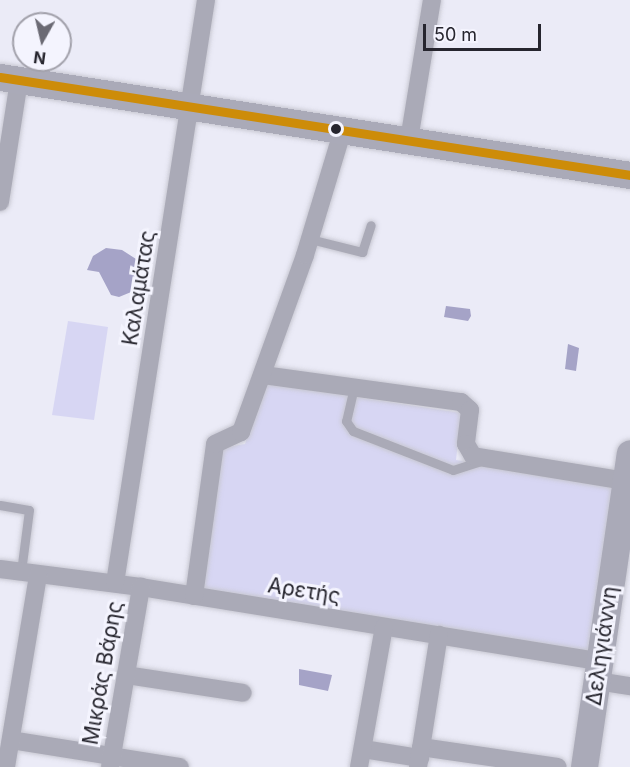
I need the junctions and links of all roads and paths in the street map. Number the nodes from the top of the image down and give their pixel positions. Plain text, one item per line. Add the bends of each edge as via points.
1 (206, 0) edge
2 (432, 0) edge
3 (10, 79) edge
4 (191, 106) junction
5 (343, 129) junction
6 (409, 140) junction
7 (630, 175) edge
8 (0, 202) edge
9 (370, 225) dead end
10 (310, 239) junction
11 (263, 375) junction
12 (354, 387) junction
13 (630, 453) edge
14 (486, 459) junction
15 (626, 480) junction
16 (0, 505) edge
17 (624, 533) edge
18 (0, 569) edge
19 (29, 574) junction
20 (115, 583) junction
21 (141, 587) junction
22 (194, 596) junction
23 (384, 627) junction
24 (439, 635) junction
25 (598, 671) junction
26 (126, 675) junction
27 (630, 686) edge
28 (243, 693) dead end
29 (10, 740) junction
30 (420, 757) edge
31 (361, 758) edge
32 (111, 762) edge
33 (6, 767) edge
34 (180, 767) edge
35 (558, 767) edge
36 (584, 767) edge

1 - 4 street, Καλαμάτας
2 - 6 street
3 - 4 street
3 - 8 street
4 - 5 street
4 - 20 street, Καλαμάτας
5 - 6 street
5 - 10 street
6 - 7 street
9 - 10 lane via 362,252
10 - 11 street
11 - 12 street
11 - 22 street via 242,432 215,444
12 - 14 street via 464,403 470,415 468,453
12 - 14 lane via 346,421 353,431 453,470
13 - 15 street, Δεληγιάννη
14 - 15 street
15 - 17 street, Δεληγιάννη
16 - 19 lane via 29,510
17 - 25 street, Δεληγιάννη
18 - 19 street, Αρετής
19 - 20 street, Αρετής
19 - 29 street
20 - 21 street, Αρετής
21 - 22 street, Αρετής
21 - 26 street, Μικράς Βάρης
22 - 23 street, Αρετής
23 - 24 street, Αρετής
23 - 31 street
24 - 25 street, Αρετής
24 - 30 street
25 - 27 street, Αρετής
25 - 36 street, Δεληγιάννη
26 - 28 street
26 - 32 street, Μικράς Βάρης
29 - 32 street
29 - 33 street
30 - 31 street
30 - 35 street
32 - 34 street

